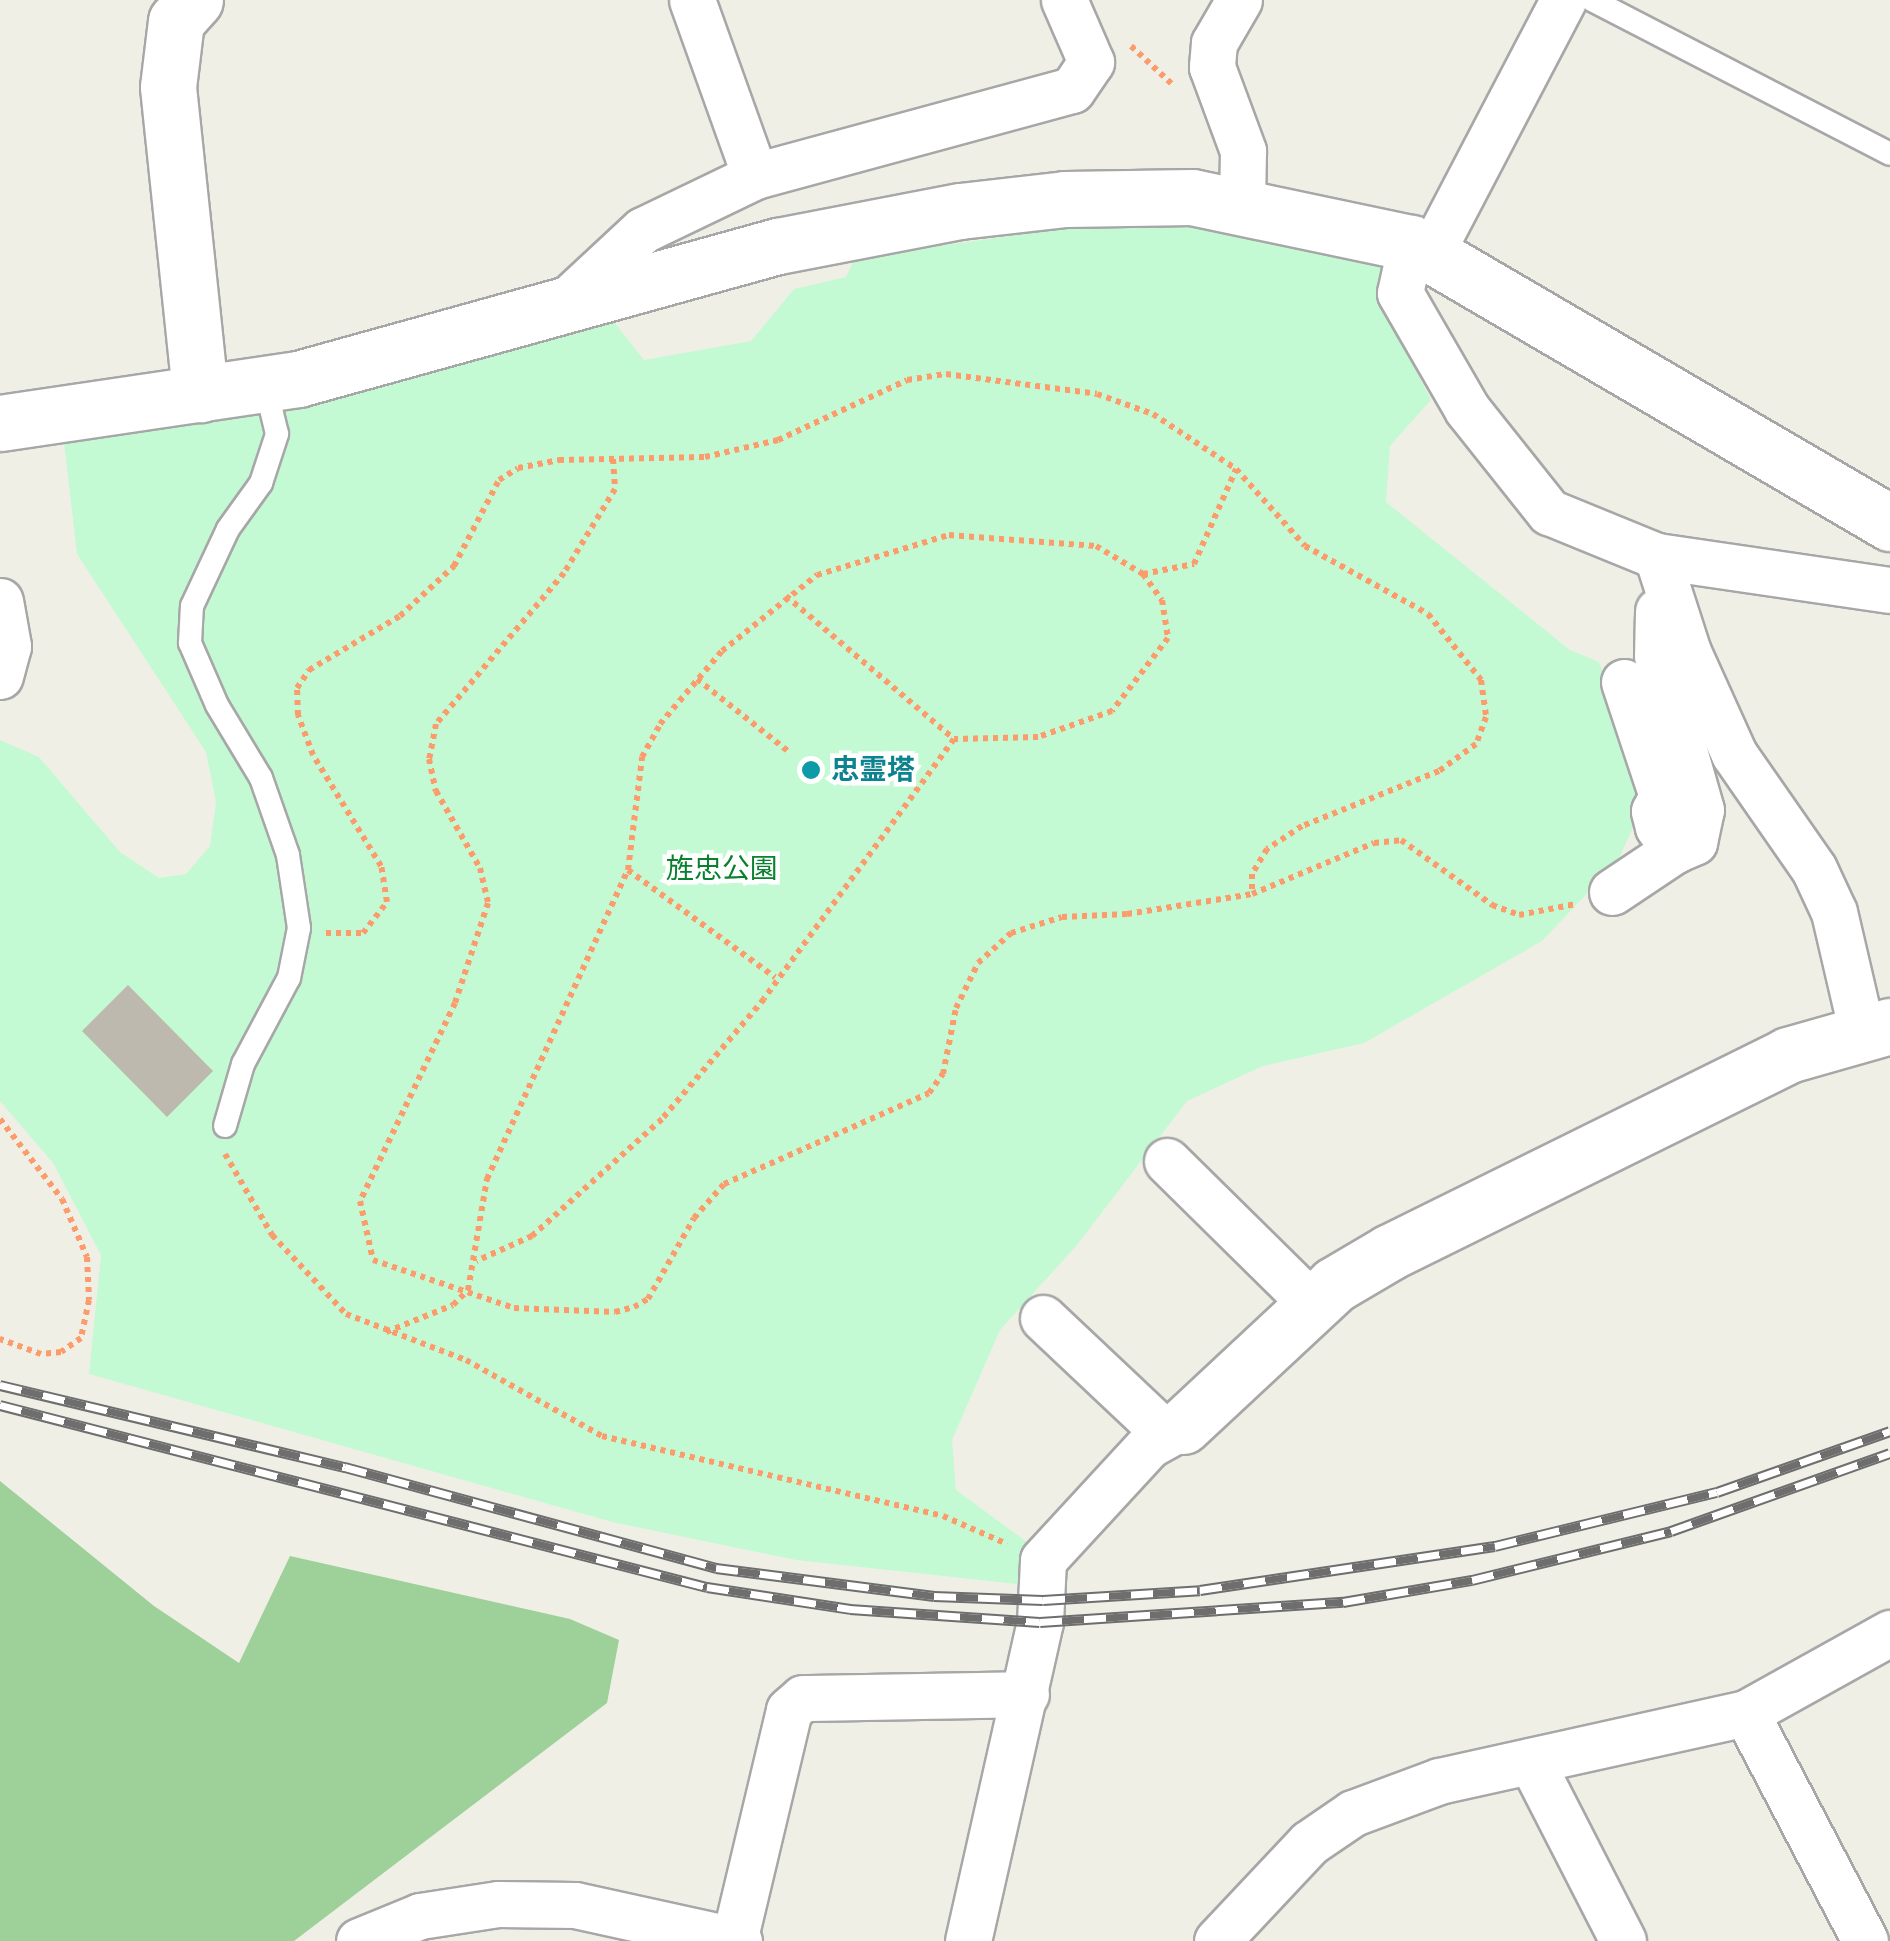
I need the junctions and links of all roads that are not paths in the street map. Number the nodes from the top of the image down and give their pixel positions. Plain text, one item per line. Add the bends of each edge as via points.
1 (692, 0) edge
2 (1240, 0) edge
3 (1564, 0) edge
4 (1592, 0) edge
5 (181, 7) edge
6 (1069, 11) edge
7 (1890, 154) edge
8 (755, 176) junction
9 (1242, 203) junction
10 (1421, 248) junction
11 (558, 309) junction
12 (265, 384) junction
13 (200, 394) junction
14 (0, 423) edge
15 (1890, 522) edge
16 (1660, 565) junction
17 (1890, 590) edge
18 (0, 601) edge
19 (0, 676) edge
20 (1624, 682) dead end
21 (1676, 850) junction
22 (1612, 892) road end
23 (1876, 1029) edge
24 (225, 1126) road end
25 (1166, 1161) dead end
26 (1312, 1304) junction
27 (1042, 1318) dead end
28 (1175, 1431) junction
29 (1890, 1633) edge
30 (1026, 1694) junction
31 (1746, 1713) junction
32 (1532, 1761) junction
33 (359, 1941) edge
34 (736, 1941) edge
35 (968, 1941) edge
36 (1216, 1941) edge
37 (1624, 1941) edge
38 (1865, 1941) edge

1 - 8 street
2 - 9 street via 1214,43 1212,67 1243,151
3 - 10 street
4 - 7 lane
5 - 13 street via 168,86
6 - 8 street via 1091,62 1072,90
8 - 11 street via 643,230
9 - 10 street
9 - 11 street via 1137,195 960,211 778,246
10 - 15 street
10 - 16 street via 1400,293 1479,424 1549,512
11 - 12 street
12 - 13 street
12 - 24 lane via 276,434 261,483 228,529 192,606 190,643 217,706 261,778 288,855 299,928 290,978 243,1064
13 - 14 street
16 - 17 street
16 - 21 street via 1657,656 1701,810 1694,842
16 - 23 street via 1734,754 1814,869
18 - 19 street via 8,646
20 - 21 street via 1662,796 1654,810 1658,827
21 - 22 street
23 - 26 street via 1788,1055 1596,1146 1390,1252
25 - 26 street
26 - 28 street
27 - 28 street
28 - 30 street via 1149,1445 1043,1560
29 - 31 street
30 - 34 street via 804,1698 789,1710
30 - 35 street
31 - 32 street
31 - 38 street
32 - 36 street via 1439,1781 1353,1813 1309,1843
32 - 37 street
33 - 34 street via 420,1916 498,1904 575,1905

